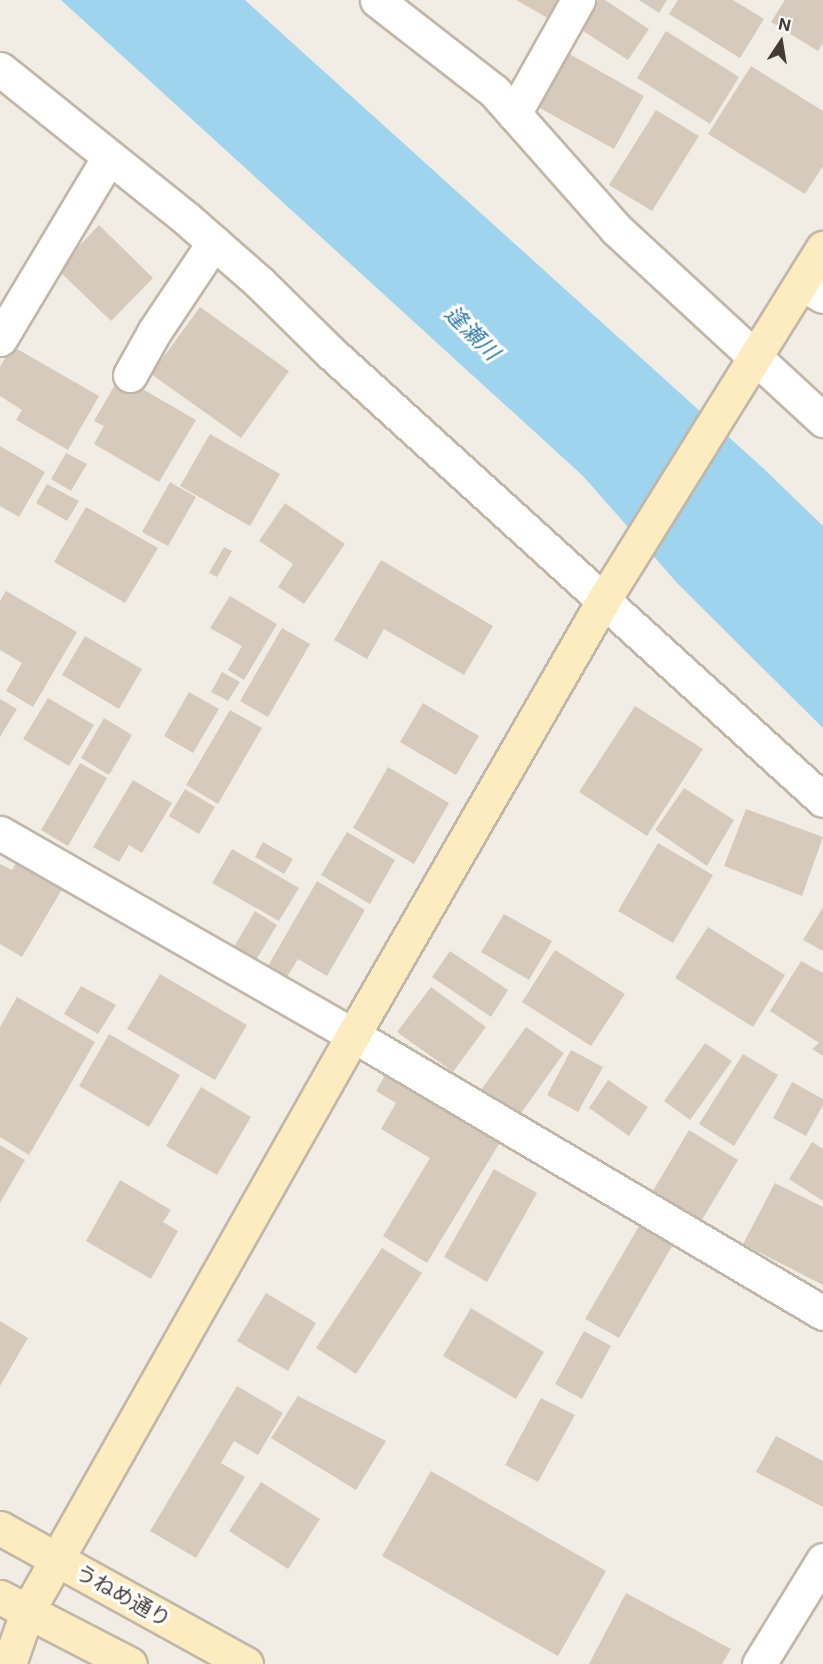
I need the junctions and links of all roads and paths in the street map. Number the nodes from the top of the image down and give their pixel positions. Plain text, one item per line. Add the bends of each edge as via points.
1 (377, 0) edge
2 (578, 0) edge
3 (0, 69) edge
4 (514, 114) junction
5 (109, 157) junction
6 (214, 242) junction
7 (823, 248) edge
8 (812, 290) edge
9 (0, 339) edge
10 (754, 357) junction
11 (130, 375) dead end
12 (823, 420) edge
13 (603, 601) junction
14 (823, 800) edge
15 (0, 833) edge
16 (353, 1035) junction
17 (823, 1313) edge
18 (0, 1528) edge
19 (58, 1559) junction
20 (823, 1560) edge
21 (14, 1605) edge
22 (9, 1664) edge
23 (130, 1664) edge
24 (246, 1664) edge
25 (759, 1664) edge

1 - 4 street via 494,91
2 - 4 street
3 - 5 street
4 - 10 street via 616,229
5 - 6 street
5 - 9 street
6 - 11 street
6 - 13 street
7 - 8 street
8 - 10 street
10 - 12 street
10 - 13 street
13 - 14 street
13 - 16 street
15 - 16 street
16 - 17 street
16 - 19 street
18 - 19 street, うねめ通り
19 - 21 street
19 - 24 street, うねめ通り
20 - 25 street
21 - 22 street
21 - 23 street

